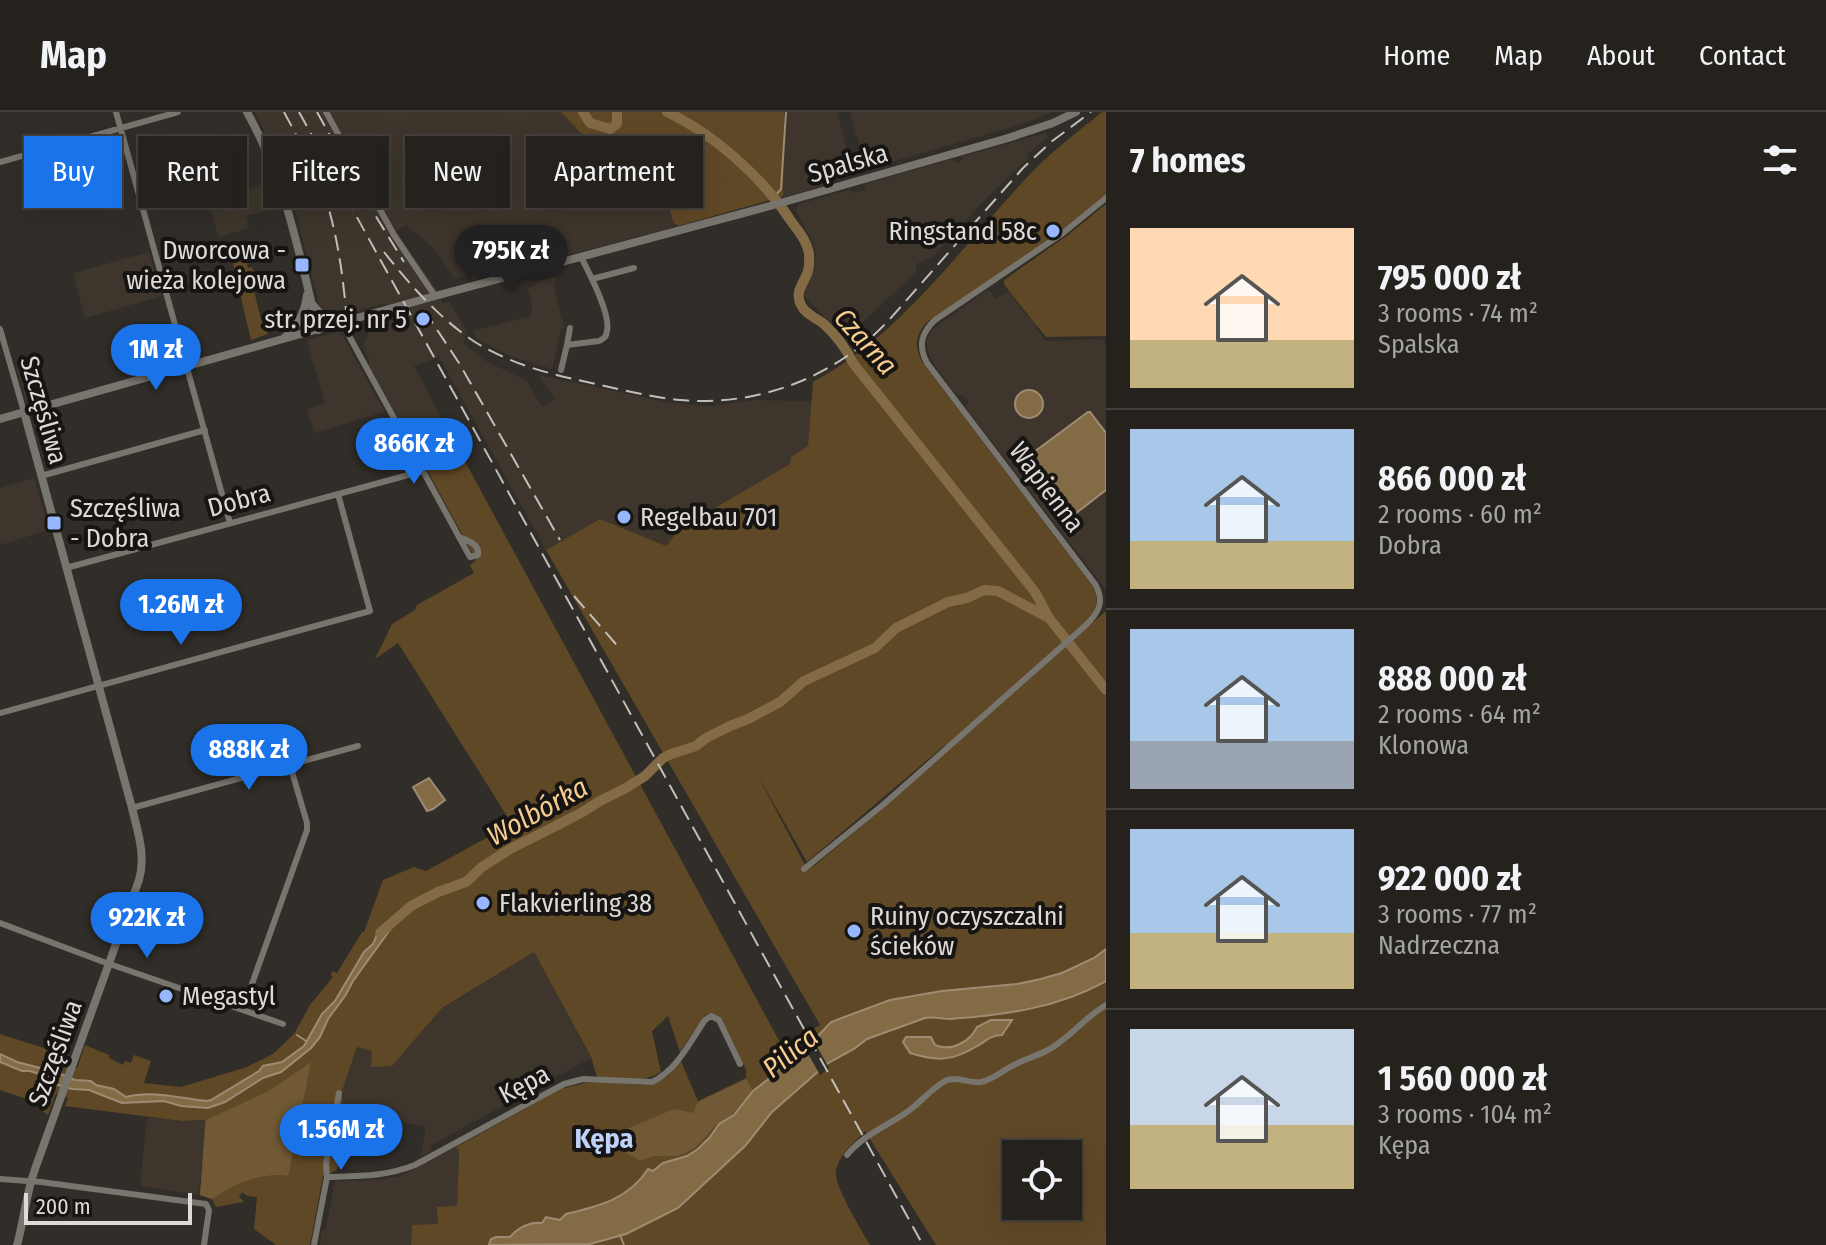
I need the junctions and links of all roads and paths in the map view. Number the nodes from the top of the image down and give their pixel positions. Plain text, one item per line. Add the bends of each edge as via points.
1 (116, 112) edge
2 (178, 112) edge
3 (247, 112) edge
4 (326, 112) edge
5 (1076, 112) edge
6 (121, 128) junction
7 (0, 162) edge
8 (1106, 198) edge
9 (581, 257) junction
10 (634, 268) dead end
11 (592, 279) junction
12 (307, 286) junction
13 (435, 296) junction
14 (311, 302) junction
15 (342, 323) junction
16 (570, 328) dead end
17 (0, 329) edge
18 (318, 330) junction
19 (280, 340) junction
20 (567, 345) junction
21 (187, 366) junction
22 (561, 370) dead end
23 (24, 412) junction
24 (0, 419) edge
25 (205, 430) junction
26 (423, 471) junction
27 (41, 476) junction
28 (338, 494) junction
29 (230, 523) junction
30 (459, 537) dead end
31 (66, 568) junction
32 (98, 686) junction
33 (0, 713) edge
34 (358, 746) dead end
35 (290, 765) junction
36 (132, 808) junction
37 (804, 869) dead end
38 (0, 923) edge
39 (109, 963) junction
40 (1106, 1005) edge
41 (243, 1009) junction
42 (283, 1024) dead end
43 (740, 1064) dead end
44 (339, 1093) dead end
45 (847, 1155) dead end
46 (327, 1177) junction
47 (0, 1179) edge
48 (31, 1181) junction
49 (16, 1242) edge
50 (204, 1245) edge
51 (314, 1245) edge

1 - 6 street
2 - 6 street
3 - 12 street via 281,186
4 - 13 street via 394,235
5 - 9 street, Spalska via 1008,138
6 - 7 street
6 - 21 street
8 - 37 street, Wapienna via 935,320 921,341 927,363 1098,589 1095,617
9 - 11 street
9 - 13 street, Spalska
10 - 11 street
11 - 20 street via 607,332 599,341
12 - 14 street
12 - 19 street via 299,323
13 - 15 street, Spalska
14 - 15 street via 322,316
14 - 18 street
15 - 18 street, Spalska
15 - 26 street
16 - 20 street
17 - 23 street, Szczęśliwa
18 - 19 street, Spalska
19 - 21 street, Spalska
20 - 22 street
21 - 23 street, Spalska
21 - 25 street
23 - 24 street, Spalska
23 - 27 street, Szczęśliwa
25 - 27 street
25 - 29 street
26 - 28 street, Dobra
26 - 30 street
27 - 31 street, Szczęśliwa
28 - 29 street, Dobra
28 - 32 street via 370,611
29 - 31 street, Dobra
31 - 32 street, Szczęśliwa
32 - 33 street
32 - 36 street, Szczęśliwa
34 - 35 street
35 - 36 street
35 - 41 street via 307,830
36 - 39 street, Szczęśliwa via 143,868
38 - 39 street
39 - 41 street
39 - 48 street, Szczęśliwa
40 - 45 street via 1059,1043 990,1079 948,1080
41 - 42 street
43 - 46 street, Kępa via 719,1020 711,1016 673,1066 652,1082 583,1079 564,1084 405,1169
44 - 46 street
46 - 51 street
47 - 48 street
48 - 49 street, Szczęśliwa
48 - 50 street via 204,1203 209,1210

